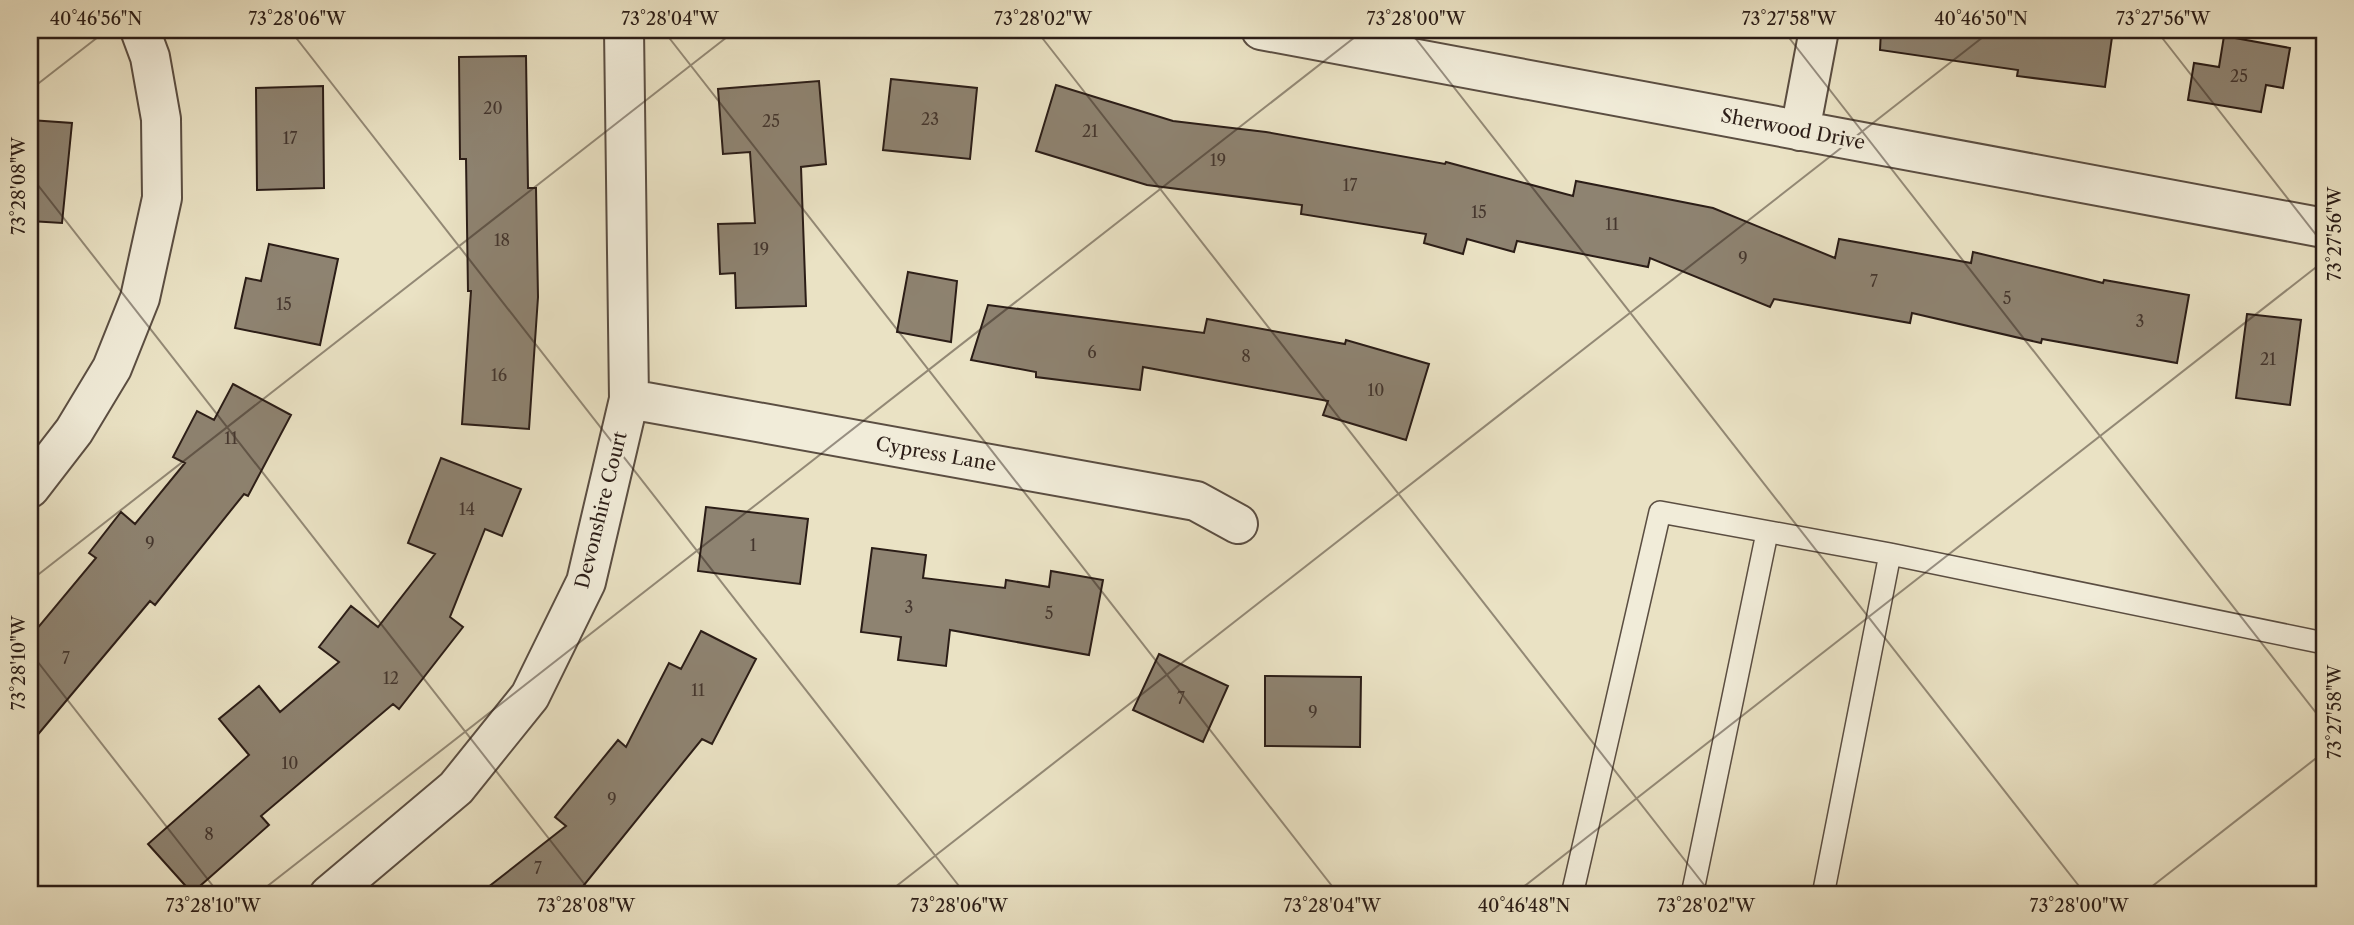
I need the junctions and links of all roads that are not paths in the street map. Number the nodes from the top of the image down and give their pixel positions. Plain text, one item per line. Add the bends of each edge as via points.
1 (140, 30) edge
2 (624, 30) edge
3 (1261, 30) edge
4 (1819, 30) edge
5 (1800, 131) junction
6 (2324, 228) edge
7 (629, 398) junction
8 (30, 488) edge
9 (1238, 524) dead end
10 (1768, 533) junction
11 (1890, 554) junction
12 (2324, 643) edge
13 (329, 895) edge
14 (1572, 895) edge
15 (1692, 895) edge
16 (1824, 895) edge

1 - 8 street via 161,118 162,198 141,298 112,368 74,431
2 - 7 street, Devonshire Court
3 - 5 street, Sherwood Drive
4 - 5 street
5 - 6 street, Sherwood Drive
7 - 9 street, Cypress Lane via 1196,501
7 - 13 street, Devonshire Court via 586,582 530,696 456,789
10 - 11 lane
10 - 14 lane via 1660,512
10 - 15 lane
11 - 12 lane
11 - 16 lane

